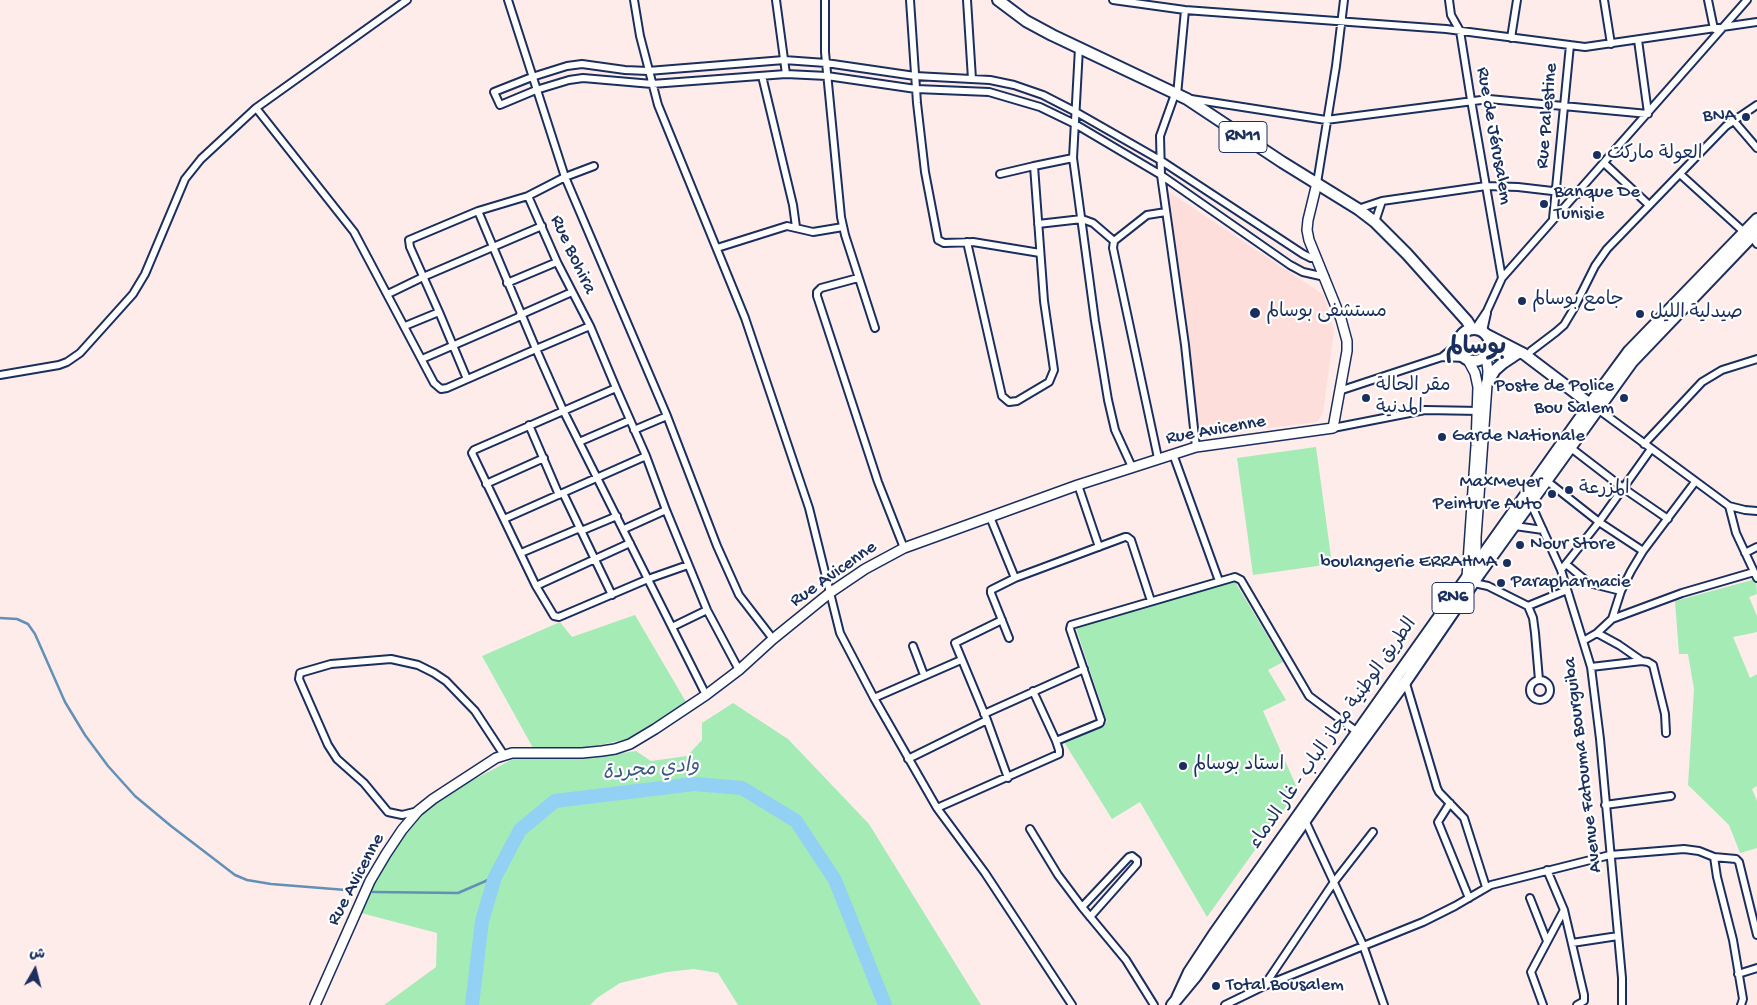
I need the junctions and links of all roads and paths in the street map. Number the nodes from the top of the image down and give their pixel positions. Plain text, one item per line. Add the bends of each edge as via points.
1 (408, 0) edge
2 (508, 0) edge
3 (634, 0) edge
4 (776, 0) edge
5 (825, 0) edge
6 (910, 0) edge
7 (967, 0) edge
8 (998, 0) edge
9 (1113, 0) edge
10 (1344, 0) edge
11 (1449, 0) edge
12 (1516, 0) edge
13 (1604, 0) edge
14 (1708, 0) edge
15 (1747, 0) edge
16 (1185, 10) junction
17 (1341, 22) junction
18 (1757, 22) edge
19 (1723, 27) junction
20 (1714, 28) junction
21 (1460, 31) junction
22 (1511, 38) junction
23 (1638, 40) junction
24 (1612, 44) junction
25 (1570, 45) junction
26 (1079, 48) junction
27 (784, 60) junction
28 (826, 63) junction
29 (648, 71) junction
30 (786, 74) junction
31 (762, 76) junction
32 (827, 76) junction
33 (916, 76) junction
34 (532, 77) junction
35 (972, 79) junction
36 (652, 84) junction
37 (916, 89) junction
38 (536, 90) junction
39 (1180, 96) junction
40 (1470, 100) junction
41 (1564, 105) junction
42 (1757, 105) edge
43 (256, 108) junction
44 (1076, 112) junction
45 (1648, 113) junction
46 (1326, 120) junction
47 (1733, 120) junction
48 (1075, 124) junction
49 (1757, 148) edge
50 (1073, 158) junction
51 (1160, 160) junction
52 (1604, 163) junction
53 (594, 166) dead end
54 (1034, 166) junction
55 (1000, 174) dead end
56 (1161, 174) junction
57 (1680, 174) junction
58 (565, 178) junction
59 (1317, 183) junction
60 (1486, 186) junction
61 (1556, 190) junction
62 (1578, 194) junction
63 (528, 196) junction
64 (1382, 201) junction
65 (1649, 205) junction
66 (1358, 209) junction
67 (478, 211) junction
68 (1166, 212) junction
69 (1082, 219) junction
70 (1553, 219) junction
71 (1757, 219) edge
72 (1375, 222) junction
73 (1038, 224) junction
74 (542, 226) junction
75 (843, 227) junction
76 (796, 228) junction
77 (1752, 236) edge
78 (967, 242) junction
79 (1114, 242) junction
80 (492, 247) junction
81 (717, 248) junction
82 (1040, 253) junction
83 (1317, 258) junction
84 (557, 262) junction
85 (1325, 277) junction
86 (423, 278) junction
87 (858, 278) junction
88 (1502, 278) junction
89 (507, 283) junction
90 (572, 292) junction
91 (388, 294) junction
92 (439, 312) junction
93 (521, 315) junction
94 (406, 326) junction
95 (590, 326) junction
96 (875, 328) dead end
97 (1476, 331) junction
98 (1458, 344) junction
99 (452, 345) junction
100 (536, 349) junction
101 (1522, 354) junction
102 (1487, 355) junction
103 (1442, 357) junction
104 (1757, 358) edge
105 (422, 359) junction
106 (1467, 359) junction
107 (0, 375) edge
108 (466, 379) junction
109 (1487, 383) junction
110 (616, 388) junction
111 (1339, 391) junction
112 (1594, 407) junction
113 (563, 410) junction
114 (1481, 411) junction
115 (667, 416) junction
116 (630, 420) junction
117 (529, 425) junction
118 (1333, 428) junction
119 (634, 430) junction
120 (579, 442) junction
121 (1644, 444) junction
122 (1196, 447) junction
123 (1571, 448) junction
124 (1651, 449) junction
125 (1173, 454) junction
126 (646, 456) junction
127 (544, 458) junction
128 (1158, 458) junction
129 (1132, 467) junction
130 (598, 479) junction
131 (1547, 481) junction
132 (1694, 482) junction
133 (486, 484) junction
134 (1078, 485) junction
135 (1623, 488) junction
136 (561, 494) junction
137 (1531, 504) junction
138 (1728, 506) junction
139 (666, 510) junction
140 (1757, 511) edge
141 (617, 516) junction
142 (990, 517) junction
143 (504, 519) junction
144 (1668, 519) junction
145 (1599, 522) junction
146 (1515, 526) junction
147 (580, 530) junction
148 (624, 530) junction
149 (1543, 530) junction
150 (630, 543) junction
151 (1099, 546) junction
152 (904, 548) junction
153 (1757, 548) edge
154 (1643, 551) junction
155 (521, 553) junction
156 (1745, 553) junction
157 (595, 559) junction
158 (1566, 564) junction
159 (688, 565) junction
160 (1477, 570) junction
161 (1561, 570) junction
162 (1756, 575) edge
163 (1015, 578) junction
164 (648, 579) junction
165 (1470, 580) junction
166 (1219, 581) junction
167 (536, 586) junction
168 (1488, 586) junction
169 (1567, 590) junction
170 (1621, 591) junction
171 (831, 592) junction
172 (612, 595) junction
173 (1151, 602) junction
174 (1528, 606) junction
175 (707, 610) junction
176 (1612, 619) junction
177 (1002, 620) junction
178 (672, 627) junction
179 (1597, 633) junction
180 (1009, 638) dead end
181 (773, 639) junction
182 (1583, 641) junction
183 (913, 646) dead end
184 (960, 660) junction
185 (1642, 661) junction
186 (1591, 667) junction
187 (1084, 669) junction
188 (739, 670) junction
189 (1402, 670) junction
190 (924, 676) junction
191 (1539, 680) dead end
192 (1406, 681) junction
193 (1033, 691) junction
194 (706, 695) junction
195 (874, 698) junction
196 (986, 717) junction
197 (1356, 731) junction
198 (1666, 733) dead end
199 (1056, 741) junction
200 (504, 755) junction
201 (1344, 758) junction
202 (908, 759) junction
203 (1008, 778) junction
204 (1671, 796) dead end
205 (1450, 803) junction
206 (1605, 805) junction
207 (937, 808) junction
208 (418, 811) junction
209 (1303, 816) junction
210 (1030, 829) dead end
211 (1373, 832) dead end
212 (1610, 855) junction
213 (1714, 857) junction
214 (1548, 870) junction
215 (1334, 882) junction
216 (1486, 887) junction
217 (1469, 898) junction
218 (1530, 898) dead end
219 (1082, 907) junction
220 (1564, 910) junction
221 (1090, 917) junction
222 (1757, 935) edge
223 (1618, 936) junction
224 (1548, 941) junction
225 (1572, 942) junction
226 (1363, 945) junction
227 (1757, 968) edge
228 (1738, 974) junction
229 (1264, 986) junction
230 (1174, 1002) edge
231 (315, 1005) edge
232 (1072, 1005) edge
233 (1154, 1005) edge
234 (1225, 1005) edge
235 (1384, 1005) edge
236 (1543, 1005) edge
237 (1577, 1005) edge
238 (1622, 1005) edge
239 (1741, 1005) edge

1 - 43 street
2 - 34 street
3 - 29 street
4 - 27 street
5 - 28 street
6 - 33 street
7 - 35 street
8 - 26 main road, RN11 via 1026,22
9 - 16 street
10 - 17 street
11 - 21 street, Rue de Jérusalem via 1451,15
12 - 22 street
13 - 24 street
14 - 20 street
15 - 19 street
16 - 17 street
16 - 39 street
17 - 21 street
17 - 46 street
18 - 19 street
19 - 20 street
19 - 45 street
20 - 23 street
21 - 22 street
21 - 40 street, Rue de Jérusalem
22 - 25 street
23 - 24 street
23 - 45 street
24 - 25 street
25 - 41 street, Rue Palestine
26 - 39 main road, RN11
26 - 44 street
27 - 28 street
27 - 29 street
27 - 30 street
28 - 32 street
28 - 33 street
29 - 34 street via 582,64
29 - 36 street
30 - 31 street
30 - 32 street
31 - 36 street
31 - 76 street
32 - 37 street
32 - 75 street
33 - 35 street
33 - 37 street
34 - 38 street
34 - 38 street via 494,92 500,105
35 - 44 street via 1014,85
36 - 38 street via 583,78
36 - 81 street
37 - 48 street via 989,92 1040,107
37 - 78 street via 925,172 937,236 940,242
38 - 58 street
39 - 46 street
39 - 51 street via 1160,136
39 - 59 main road, RN11
40 - 41 street
40 - 46 street
40 - 60 street, Rue de Jérusalem
41 - 45 street
41 - 61 street, Rue Palestine
42 - 47 street
43 - 91 street via 354,232
43 - 107 street via 190,171 133,294 80,353 59,365
44 - 48 street
44 - 51 street
45 - 52 street
46 - 59 street
47 - 49 street
47 - 57 street
48 - 50 street
48 - 56 street
50 - 54 street
50 - 69 street
51 - 56 street
51 - 83 street via 1303,254
52 - 62 street
52 - 65 street
53 - 58 street
54 - 55 street
54 - 73 street
56 - 68 street
56 - 85 street via 1290,265
57 - 65 street
57 - 77 street
58 - 63 street
58 - 115 street
59 - 66 main road, RN11
59 - 83 street via 1307,230
60 - 61 street
60 - 64 street
60 - 88 street, Rue de Jérusalem
61 - 62 street
61 - 70 street, Rue Palestine
62 - 70 street
63 - 67 street
63 - 74 street, Rue Bohira
64 - 66 street
64 - 72 street
65 - 101 street via 1600,257 1564,325 1531,351
66 - 72 main road, RN11
67 - 80 street
67 - 86 street via 409,240
68 - 79 street via 1147,215
68 - 122 street
69 - 73 street
69 - 79 street via 1093,223
69 - 129 street via 1108,400 1115,430
70 - 88 street
71 - 77 main road, الطريق الوطنية مجاز الباب - غار الدماء / RN6
72 - 97 main road, RN11
73 - 82 street
74 - 80 street
74 - 84 street, Rue Bohira
75 - 76 street via 813,232
75 - 87 street
76 - 81 street via 775,229
77 - 112 main road, الطريق الوطنية مجاز الباب - غار الدماء / RN6 via 1629,351
78 - 82 street
78 - 82 street via 1002,396 1009,402 1017,402 1050,382 1054,370
79 - 128 street
80 - 86 street
80 - 89 street
81 - 171 street via 745,318 806,498
83 - 85 street
84 - 89 street
84 - 90 street, Rue Bohira
85 - 111 street via 1347,341
86 - 91 street
86 - 92 street
87 - 96 street
87 - 152 street via 821,288 817,296 878,482
88 - 97 street
89 - 93 street
90 - 93 street
90 - 95 street, Rue Bohira
91 - 94 street
92 - 94 street
92 - 99 street
93 - 99 street
93 - 100 street
94 - 105 street
95 - 100 street
95 - 110 street, Rue Bohira
97 - 98 main road
97 - 101 main road
97 - 102 main road, RN11 via 1490,342
98 - 103 street
98 - 106 main road
99 - 105 street
99 - 108 street
100 - 108 street
100 - 113 street
101 - 102 main road
101 - 109 main road via 1499,367
101 - 112 main road
102 - 106 main road via 1474,361
102 - 109 street
103 - 106 street
103 - 111 street
104 - 121 street via 1722,370 1702,382
105 - 108 street via 438,388 447,388
106 - 114 street via 1477,380
109 - 114 street
110 - 113 street
110 - 116 street, Rue Bohira
111 - 118 street
112 - 121 street
112 - 123 main road, الطريق الوطنية مجاز الباب - غار الدماء / RN6
112 - 160 main road, الطريق الوطنية مجاز الباب - غار الدماء / RN6
113 - 117 street
113 - 120 street
114 - 118 street via 1425,410
114 - 160 street
114 - 165 street via 1476,446
115 - 119 street
115 - 181 street via 732,581
116 - 119 street, Rue Bohira
116 - 120 street
117 - 127 street
117 - 133 street via 472,451
118 - 122 street, Rue Avicenne
119 - 126 street, Rue Bohira
120 - 130 street
121 - 124 street
122 - 125 street, Rue Avicenne
123 - 131 main road, الطريق الوطنية مجاز الباب - غار الدماء / RN6
123 - 135 street
124 - 132 street
124 - 135 street
125 - 128 street, Rue Avicenne
125 - 166 street
126 - 130 street
126 - 139 street, Rue Bohira
127 - 133 street
127 - 136 street
128 - 129 street, Rue Avicenne
129 - 134 street, Rue Avicenne
130 - 136 street
130 - 141 street
131 - 137 main road, الطريق الوطنية مجاز الباب - غار الدماء / RN6
131 - 145 street
132 - 138 street
132 - 144 street
133 - 143 street
134 - 142 street, Rue Avicenne
134 - 151 street
135 - 144 street
135 - 145 street
136 - 143 street
136 - 147 street
137 - 146 main road, الطريق الوطنية مجاز الباب - غار الدماء / RN6
137 - 149 street, Avenue Fatouma Bourguiba
138 - 140 street
138 - 156 street
139 - 148 street
139 - 159 street, Rue Bohira
141 - 147 street
141 - 148 street
142 - 152 street, Rue Avicenne
142 - 163 street
143 - 155 street
144 - 154 street
145 - 154 street
145 - 158 street
146 - 149 street
146 - 160 main road, الطريق الوطنية مجاز الباب - غار الدماء / RN6
147 - 155 street
147 - 157 street
148 - 150 street
149 - 161 street, Avenue Fatouma Bourguiba
150 - 157 street
150 - 164 street
151 - 163 street
151 - 173 street via 1130,538
152 - 171 street, Rue Avicenne
153 - 156 street
154 - 170 street
155 - 167 street
156 - 162 street
157 - 167 street
157 - 172 street
158 - 161 street
158 - 170 street via 1589,583
159 - 164 street
159 - 175 street, Rue Bohira
160 - 165 main road, الطريق الوطنية مجاز الباب - غار الدماء / RN6
160 - 168 street
161 - 169 street, Avenue Fatouma Bourguiba
162 - 176 street via 1682,593
163 - 177 street via 990,591
164 - 172 street
164 - 178 street
165 - 168 street
165 - 189 main road, الطريق الوطنية مجاز الباب - غار الدماء / RN6
165 - 192 main road, الطريق الوطنية مجاز الباب - غار الدماء / RN6
166 - 173 street
166 - 197 street via 1235,577 1241,580 1309,696
167 - 172 street via 556,617
168 - 174 street
169 - 174 street
169 - 182 street, Avenue Fatouma Bourguiba
170 - 176 street
171 - 181 street, Rue Avicenne
171 - 195 street via 840,632
173 - 187 street via 1071,625
174 - 191 street via 1533,618
175 - 178 street
175 - 188 street, Rue Bohira
176 - 179 street
177 - 180 street
177 - 184 street via 956,642
178 - 194 street
179 - 182 street
179 - 185 street
181 - 188 street, Rue Avicenne
182 - 186 street, Avenue Fatouma Bourguiba
183 - 190 street
184 - 190 street
184 - 196 street
185 - 186 street
185 - 198 street via 1654,667
186 - 206 street, Avenue Fatouma Bourguiba
187 - 193 street
187 - 199 street via 1101,722
188 - 194 street, Rue Avicenne
189 - 192 street
189 - 197 main road, الطريق الوطنية مجاز الباب - غار الدماء / RN6
190 - 195 street
192 - 201 main road, الطريق الوطنية مجاز الباب - غار الدماء / RN6
192 - 205 street via 1437,788
193 - 196 street
193 - 199 street
194 - 200 street, Rue Avicenne via 642,737 615,749
195 - 202 street
196 - 202 street
196 - 203 street
197 - 201 main road, الطريق الوطنية مجاز الباب - غار الدماء / RN6
199 - 203 street via 1059,754
200 - 208 street, Rue Avicenne
200 - 208 street via 470,706 446,682 418,665 391,659 331,664 300,672 299,680 328,745 342,764 364,783 388,812 402,815
201 - 209 main road, الطريق الوطنية مجاز الباب - غار الدماء / RN6
202 - 207 street
203 - 207 street
204 - 206 street
205 - 216 street via 1464,818
205 - 217 street via 1438,822
206 - 212 street, Avenue Fatouma Bourguiba
207 - 232 street
208 - 231 street, Rue Avicenne via 370,881
209 - 215 street
209 - 230 main road, الطريق الوطنية مجاز الباب - غار الدماء / RN6 via 1189,972
210 - 219 street
211 - 215 street
212 - 213 street via 1684,849
212 - 214 street
212 - 223 street, Avenue Fatouma Bourguiba
213 - 222 street via 1733,858 1739,862
213 - 228 street
214 - 216 street
214 - 220 street
215 - 226 street
215 - 229 street
216 - 217 street
217 - 226 street via 1423,922
218 - 224 street
219 - 221 street
219 - 221 street via 1129,856 1137,860 1137,864
220 - 224 street
220 - 225 street
221 - 233 street via 1126,960
223 - 225 street
223 - 238 street, Avenue Fatouma Bourguiba
224 - 236 street via 1531,972
225 - 237 street via 1585,998
226 - 229 street
226 - 235 street
227 - 228 street
228 - 239 street
229 - 234 street

